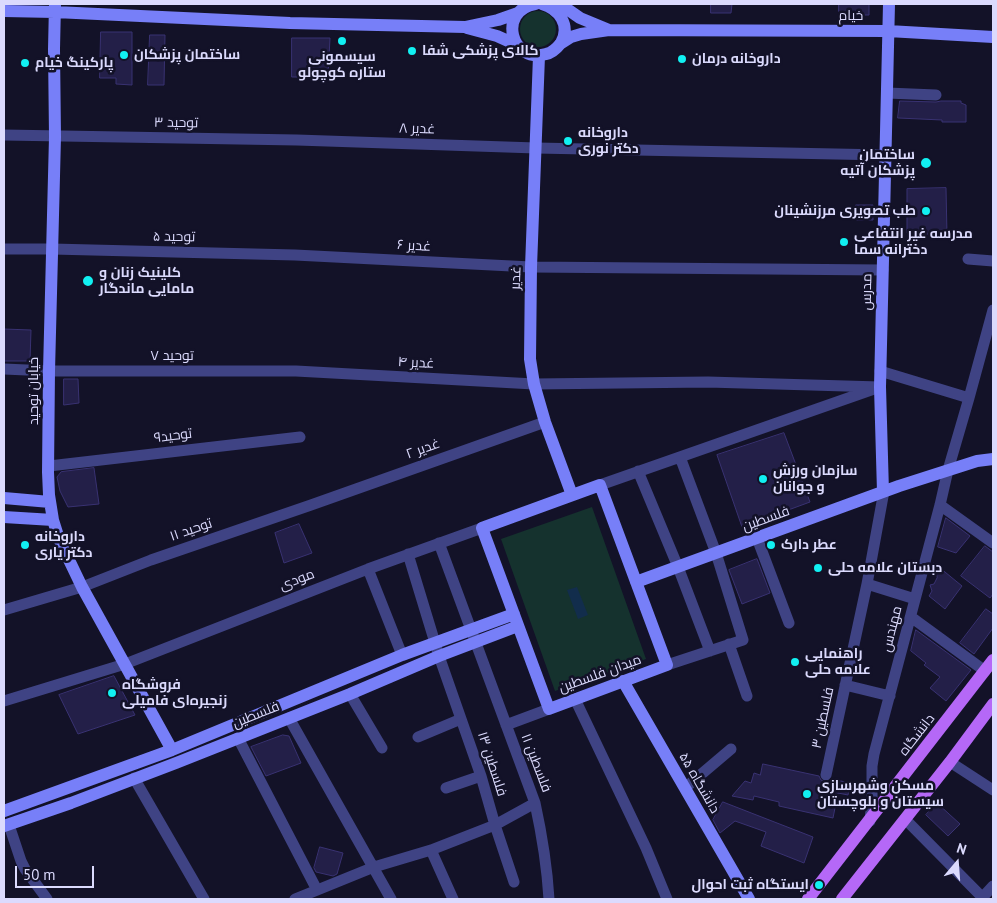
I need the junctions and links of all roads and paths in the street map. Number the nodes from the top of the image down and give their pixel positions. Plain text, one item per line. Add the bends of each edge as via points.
1 (542, 4) edge
2 (560, 4) edge
3 (889, 4) edge
4 (526, 7) edge
5 (55, 8) edge
6 (4, 11) edge
7 (465, 28) junction
8 (609, 30) junction
9 (888, 32) junction
10 (993, 37) edge
11 (560, 44) junction
12 (517, 45) junction
13 (539, 56) junction
14 (887, 93) junction
15 (936, 95) dead end
16 (4, 135) edge
17 (55, 137) junction
18 (297, 140) joint
19 (536, 148) junction
20 (886, 155) junction
21 (4, 249) edge
22 (52, 249) junction
23 (295, 255) joint
24 (968, 259) dead end
25 (993, 261) edge
26 (532, 268) junction
27 (883, 270) junction
28 (993, 310) edge
29 (4, 369) edge
30 (49, 371) junction
31 (296, 371) joint
32 (880, 371) junction
33 (534, 384) junction
34 (880, 387) junction
35 (969, 398) junction
36 (545, 422) junction
37 (300, 437) dead end
38 (680, 457) junction
39 (993, 459) edge
40 (49, 466) junction
41 (948, 470) junction
42 (638, 471) junction
43 (600, 485) junction
44 (884, 492) junction
45 (572, 495) junction
46 (4, 498) edge
47 (50, 502) junction
48 (311, 505) joint
49 (940, 505) junction
50 (4, 517) edge
51 (53, 520) junction
52 (482, 528) junction
53 (758, 538) junction
54 (439, 543) junction
55 (993, 543) edge
56 (716, 553) junction
57 (408, 554) junction
58 (678, 567) junction
59 (368, 569) junction
60 (636, 582) junction
61 (867, 584) junction
62 (82, 587) junction
63 (915, 599) junction
64 (4, 610) edge
65 (911, 617) junction
66 (516, 620) junction
67 (788, 623) dead end
68 (470, 630) junction
69 (475, 642) junction
70 (729, 644) junction
71 (437, 649) junction
72 (710, 651) junction
73 (402, 655) junction
74 (993, 660) edge
75 (125, 664) junction
76 (667, 665) junction
77 (985, 671) junction
78 (623, 681) junction
79 (845, 685) junction
80 (350, 694) junction
81 (747, 696) dead end
82 (890, 696) junction
83 (575, 699) junction
84 (4, 701) edge
85 (993, 704) edge
86 (549, 708) junction
87 (289, 718) junction
88 (461, 719) junction
89 (506, 725) junction
90 (418, 737) dead end
91 (238, 738) junction
92 (382, 748) dead end
93 (732, 749) dead end
94 (172, 750) junction
95 (950, 762) junction
96 (826, 775) dead end
97 (481, 776) junction
98 (134, 778) junction
99 (446, 788) dead end
100 (685, 788) junction
101 (65, 789) junction
102 (993, 790) edge
103 (71, 803) junction
104 (535, 803) junction
105 (4, 811) edge
106 (905, 819) junction
107 (870, 821) junction
108 (6, 825) edge
109 (495, 825) junction
110 (431, 850) junction
111 (374, 867) junction
112 (514, 882) dead end
113 (993, 886) edge
114 (317, 890) junction
115 (47, 899) edge
116 (204, 899) edge
117 (295, 899) edge
118 (392, 899) edge
119 (453, 899) edge
120 (549, 899) edge
121 (666, 899) edge
122 (749, 899) edge
123 (808, 899) edge
124 (842, 899) edge
125 (982, 899) edge

1 - 11 street via 557,11 562,19 564,36
2 - 8 street via 580,18
3 - 9 street, مدرس
4 - 7 street via 498,20
4 - 12 street via 514,20 512,28
5 - 6 street
5 - 7 street via 290,24
5 - 17 street, خیابان توحید
7 - 12 street
8 - 9 street, خیام
8 - 11 street, خیام via 581,34
9 - 10 street, خیام
9 - 14 street, مدرس
11 - 13 street, خیام via 555,50
12 - 13 street via 523,51
13 - 19 street, غدیر
14 - 15 street
14 - 20 street, مدرس
16 - 17 street, توحید ۳
17 - 18 street, توحید ۳
17 - 22 street, خیابان توحید
18 - 19 street, غدیر ۸
19 - 20 street, غدیر ۸
19 - 26 street, غدیر
20 - 27 street, مدرس
21 - 22 street, توحید ۵
22 - 23 street, توحید ۵
22 - 30 street, خیابان توحید
23 - 26 street, غدیر ۶
24 - 25 street
26 - 27 street, غدیر ۶
26 - 33 street, غدیر via 530,359
27 - 32 street, مدرس
28 - 35 street, مهندس
29 - 30 street, توحید ۷
30 - 31 street, توحید ۷
30 - 40 street, خیابان توحید
31 - 33 street, غدیر ۴
32 - 34 street, مدرس
32 - 35 street
33 - 34 street, غدیر ۴ via 708,382
33 - 36 street, غدیر
34 - 38 street
34 - 44 street, مدرس
35 - 41 street, مهندس
36 - 45 street, غدیر
36 - 48 street, غدیر ۲
37 - 40 street, توحید۹
38 - 42 street
38 - 56 street
39 - 41 street, فلسطین
40 - 47 street, خیابان توحید
41 - 44 street, فلسطین
41 - 49 street, مهندس
42 - 43 street
42 - 58 street
43 - 45 street
43 - 60 street
44 - 53 street, فلسطین
44 - 61 street, فلسطین ۳
45 - 52 street
46 - 47 street
47 - 51 street, خیابان توحید
48 - 62 street, توحید ۱۱
49 - 55 street
49 - 63 street, مهندس
50 - 51 street
51 - 62 street, خیابان توحید
52 - 54 street, مودی
52 - 66 street, میدان فلسطین
53 - 56 street, فلسطین
53 - 67 street
54 - 57 street, مودی
54 - 68 street, فلسطین ۱۱
56 - 58 street, فلسطین
56 - 70 street via 743,640
57 - 59 street, مودی
57 - 71 street, فلسطین ۱۳
58 - 60 street, فلسطین
58 - 72 street
59 - 73 street
59 - 75 street, مودی
60 - 76 street
61 - 63 street
61 - 79 street, فلسطین ۳
62 - 64 street, توحید ۱۱
62 - 75 street, خیابان توحید
63 - 65 street, مهندس
65 - 77 street
65 - 82 street, مهندس
66 - 68 street, فلسطین
66 - 69 street, فلسطین
66 - 86 street, میدان فلسطین
68 - 69 street, فلسطین ۱۱
68 - 71 street, فلسطین
69 - 71 street, فلسطین
69 - 89 street, فلسطین ۱۱
70 - 72 street
70 - 81 street
71 - 73 street, فلسطین
71 - 80 street, فلسطین
71 - 88 street, فلسطین ۱۳
72 - 76 street
73 - 94 street, فلسطین
74 - 77 main road, دانشگاه
75 - 84 street, مودی
75 - 94 street, خیابان توحید
76 - 78 street, میدان فلسطین
77 - 107 main road, دانشگاه
78 - 83 street, میدان فلسطین
78 - 100 street, دانشگاه ۵۵
79 - 82 street
79 - 96 street, فلسطین ۳
80 - 87 street, فلسطین
80 - 92 street
82 - 107 street, مهندس via 872,766
83 - 86 street, میدان فلسطین
83 - 121 street via 646,848
85 - 95 main road
86 - 89 street
87 - 91 street, فلسطین
87 - 111 street
88 - 90 street
88 - 97 street, فلسطین ۱۳
89 - 104 street, فلسطین ۱۱
91 - 98 street, فلسطین
91 - 114 street
93 - 100 street
94 - 101 street, فلسطین
95 - 102 street
95 - 106 main road
97 - 99 street
97 - 109 street, فلسطین ۱۳
98 - 103 street, فلسطین
98 - 116 street
100 - 122 street, دانشگاه ۵۵
101 - 103 street
101 - 105 street, فلسطین
103 - 108 street, فلسطین
104 - 109 street
104 - 120 street, فلسطین ۱۱ via 544,843
106 - 124 main road
106 - 125 street
107 - 123 main road, دانشگاه
108 - 115 street via 25,869
109 - 110 street
109 - 112 street, فلسطین ۱۳
110 - 111 street
110 - 119 street
111 - 114 street
111 - 118 street
113 - 125 street
114 - 117 street

